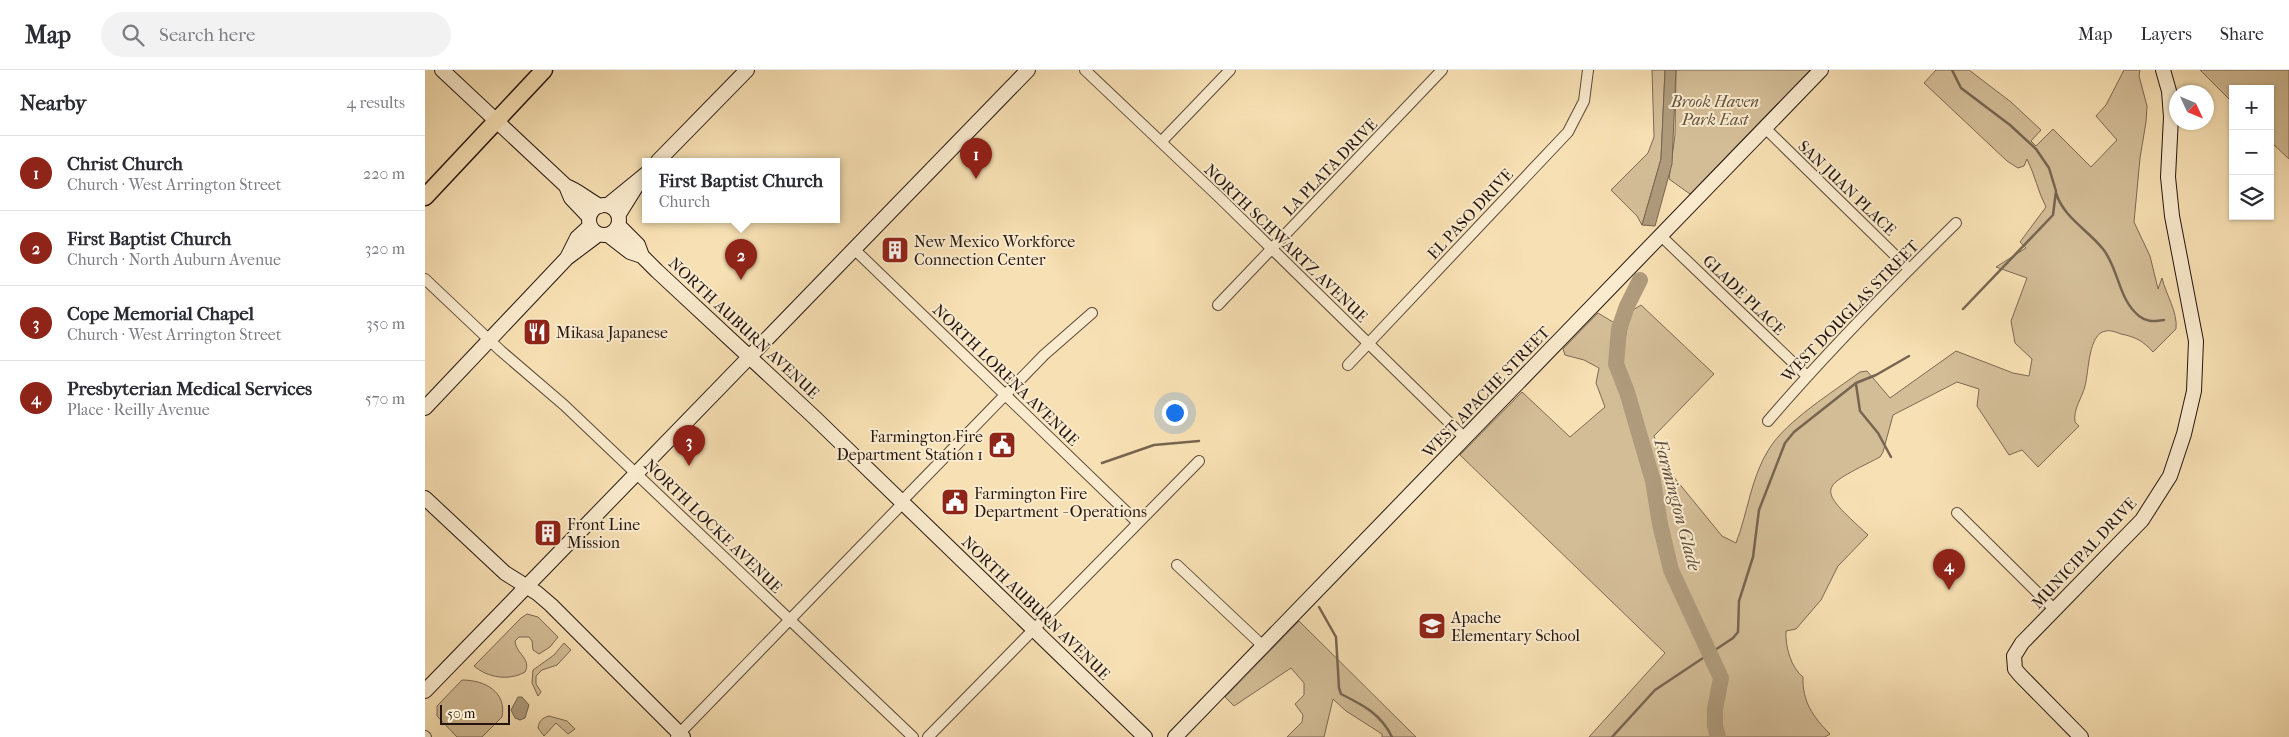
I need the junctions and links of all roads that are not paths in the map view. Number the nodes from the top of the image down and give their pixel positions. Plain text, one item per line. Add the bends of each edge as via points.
1 (443, 70) edge
2 (544, 70) edge
3 (747, 70) edge
4 (1028, 70) edge
5 (1085, 70) edge
6 (1230, 70) edge
7 (1442, 70) edge
8 (1588, 70) edge
9 (1821, 70) edge
10 (2163, 70) edge
11 (497, 121) junction
12 (1765, 128) junction
13 (1161, 142) junction
14 (661, 158) edge
15 (642, 179) edge
16 (642, 180) edge
17 (566, 186) junction
18 (425, 197) edge
19 (604, 205) junction
20 (1955, 223) dead end
21 (604, 225) junction
22 (1661, 236) junction
23 (854, 249) junction
24 (1271, 250) junction
25 (1909, 269) junction
26 (425, 279) edge
27 (1219, 305) dead end
28 (1092, 313) dead end
29 (489, 340) junction
30 (1368, 344) junction
31 (748, 356) junction
32 (1348, 365) dead end
33 (1807, 376) junction
34 (1004, 395) junction
35 (425, 408) edge
36 (1768, 421) dead end
37 (1465, 438) junction
38 (1199, 461) dead end
39 (635, 472) junction
40 (425, 498) edge
41 (902, 502) junction
42 (1957, 513) dead end
43 (1137, 522) junction
44 (1177, 565) dead end
45 (525, 587) junction
46 (2055, 610) junction
47 (790, 620) junction
48 (1033, 630) junction
49 (1263, 646) junction
50 (425, 691) edge
51 (1181, 734) edge
52 (679, 736) edge
53 (913, 737) edge
54 (928, 737) edge
55 (1145, 737) edge
56 (2081, 737) edge

1 - 11 main road
2 - 11 main road
3 - 14 main road
4 - 23 main road
5 - 13 street, NORTH SCHWARTZ AVENUE
6 - 13 street
7 - 24 street, LA PLATA DRIVE
8 - 30 street, EL PASO DRIVE via 1583,101 1568,132
9 - 12 main road, WEST APACHE STREET
10 - 46 main road, MUNICIPAL DRIVE via 2171,117 2168,177 2172,216 2196,341 2194,391 2170,476 2150,509 2119,546
11 - 17 main road
11 - 18 main road
12 - 22 main road, WEST APACHE STREET
12 - 25 street, SAN JUAN PLACE
13 - 24 street, NORTH SCHWARTZ AVENUE
15 - 19 main road
16 - 21 main road
17 - 19 main road
17 - 21 main road via 571,198
19 - 21 main road
19 - 21 main road
20 - 25 street, WEST DOUGLAS STREET
21 - 29 main road via 567,258
21 - 31 main road, NORTH AUBURN AVENUE via 630,252 643,256
22 - 33 street, GLADE PLACE
22 - 37 main road, WEST APACHE STREET
23 - 31 main road
23 - 34 street, NORTH LORENA AVENUE
24 - 27 street, LA PLATA DRIVE
24 - 30 street, NORTH SCHWARTZ AVENUE
25 - 33 street, WEST DOUGLAS STREET
26 - 29 street, NORTH LOCKE AVENUE
28 - 34 street
29 - 35 main road
29 - 39 street, NORTH LOCKE AVENUE via 564,404
30 - 32 street, EL PASO DRIVE
30 - 37 street, NORTH SCHWARTZ AVENUE
31 - 39 main road
31 - 41 main road, NORTH AUBURN AVENUE
33 - 36 street, WEST DOUGLAS STREET
34 - 41 street
34 - 43 street, NORTH LORENA AVENUE
37 - 49 main road, WEST APACHE STREET
38 - 43 street
39 - 45 main road
39 - 47 street, NORTH LOCKE AVENUE
40 - 45 main road via 505,574
41 - 47 street
41 - 48 main road, NORTH AUBURN AVENUE
42 - 46 street
43 - 48 street
44 - 49 street
45 - 50 main road
45 - 52 main road via 551,605
46 - 56 main road, MUNICIPAL DRIVE via 2016,650 2013,661 2020,675
47 - 52 street
47 - 53 street, NORTH LOCKE AVENUE
48 - 54 street
48 - 55 main road, NORTH AUBURN AVENUE
49 - 51 main road, WEST APACHE STREET

